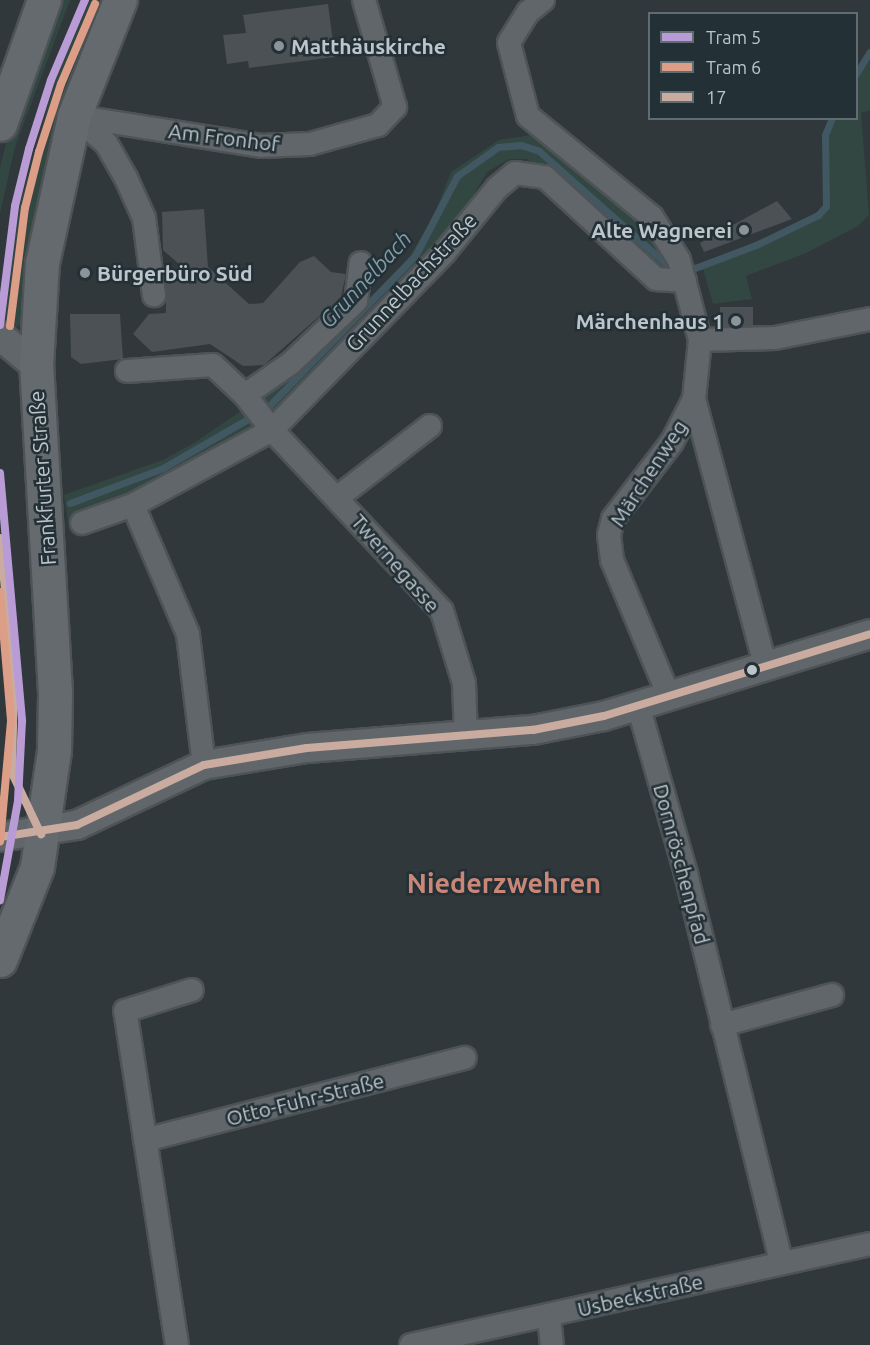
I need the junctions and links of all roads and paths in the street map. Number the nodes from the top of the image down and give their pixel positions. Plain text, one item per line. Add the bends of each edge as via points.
1 (44, 0) edge
2 (120, 0) edge
3 (363, 0) edge
4 (543, 0) edge
5 (74, 116) junction
6 (0, 124) edge
7 (361, 263) dead end
8 (683, 272) junction
9 (154, 295) dead end
10 (870, 319) edge
11 (0, 336) edge
12 (700, 340) junction
13 (0, 363) edge
14 (36, 366) junction
15 (127, 371) dead end
16 (693, 399) junction
17 (248, 400) junction
18 (430, 426) dead end
19 (270, 428) junction
20 (338, 497) junction
21 (133, 504) junction
22 (82, 523) dead end
23 (870, 634) edge
24 (762, 653) dead end
25 (669, 696) junction
26 (638, 705) junction
27 (466, 737) junction
28 (204, 765) junction
29 (41, 834) junction
30 (0, 837) edge
31 (0, 960) edge
32 (192, 990) dead end
33 (832, 995) dead end
34 (722, 1024) junction
35 (465, 1058) dead end
36 (145, 1140) junction
37 (870, 1244) edge
38 (781, 1262) junction
39 (549, 1317) junction
40 (177, 1345) edge
41 (411, 1345) edge
42 (552, 1345) edge

1 - 6 main road
2 - 5 main road, Frankfurter Straße
3 - 5 street, Am Fronhof via 395,107 378,125 310,144 261,146
4 - 8 street via 528,12 509,43 528,116 652,217
5 - 9 street via 106,143 126,177 144,218
5 - 14 main road, Frankfurter Straße via 42,263
7 - 17 street via 356,301
8 - 12 street
8 - 19 street, Grunnelbachstraße via 656,279 545,177 515,172 444,253
10 - 12 street via 775,338
11 - 14 street
12 - 16 street, Märchenweg
13 - 14 street
14 - 29 main road, Frankfurter Straße via 55,692 54,751
15 - 17 street, Twernegasse via 213,365
16 - 24 street
16 - 25 street, Märchenweg via 672,442 613,519 609,535 612,561
17 - 19 street, Twernegasse
18 - 20 street, Twernegasse
19 - 20 street, Twernegasse
19 - 21 street, Grunnelbachstraße
20 - 27 street, Twernegasse via 442,611 464,683
21 - 22 street, Grunnelbachstraße
21 - 28 street via 188,634
23 - 25 street
25 - 26 street
26 - 27 street via 533,730
26 - 34 street, Dornröschenpfad via 686,874
27 - 28 street via 308,748
28 - 29 street via 96,818
29 - 30 street
29 - 31 main road, Frankfurter Straße via 37,867
32 - 36 street via 125,1011
33 - 34 street
34 - 38 street, Dornröschenpfad
35 - 36 street, Otto-Fuhr-Straße
36 - 40 street
37 - 38 street, Usbeckstraße
38 - 39 street, Usbeckstraße
39 - 41 street, Usbeckstraße
39 - 42 street

